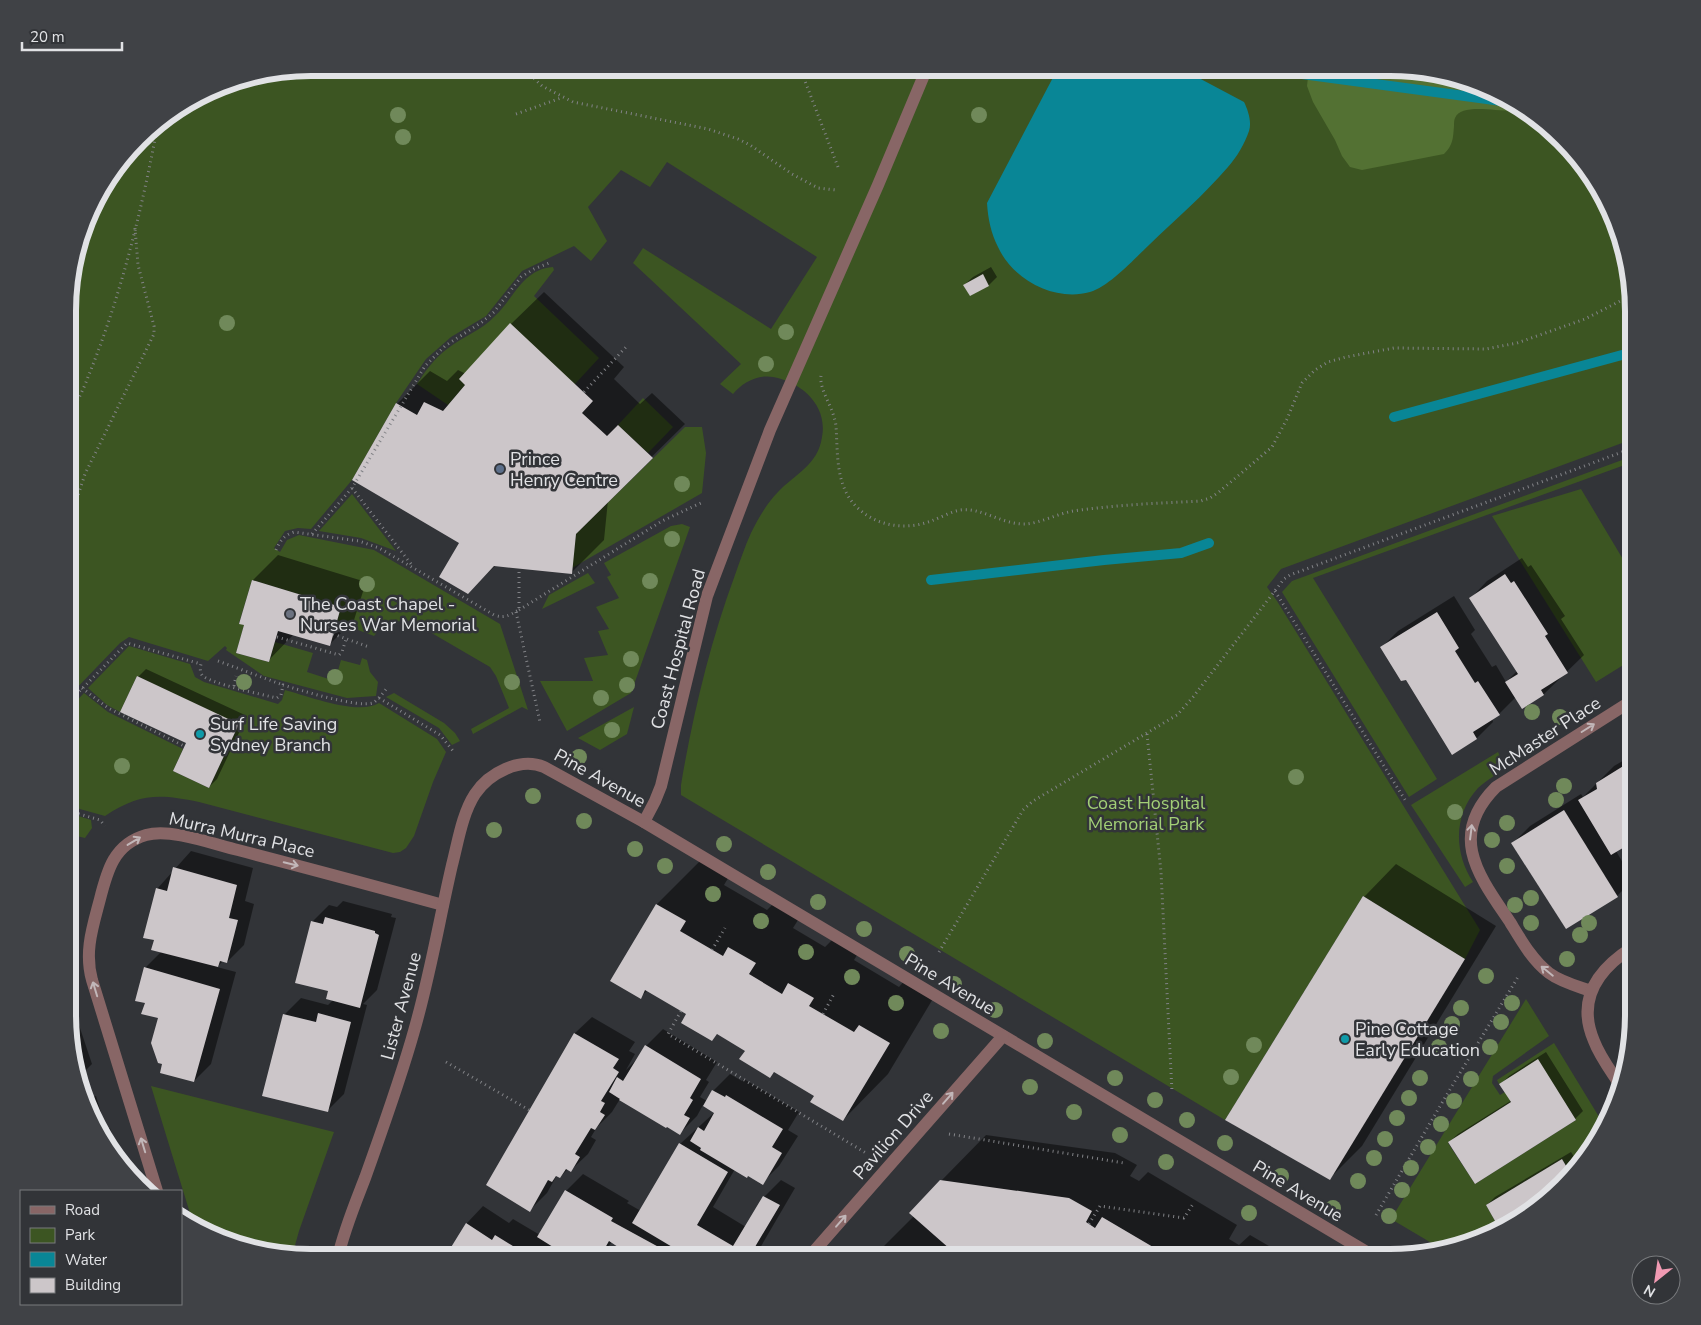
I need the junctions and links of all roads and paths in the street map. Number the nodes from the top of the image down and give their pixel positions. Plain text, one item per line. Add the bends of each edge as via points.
1 (531, 76) edge
2 (803, 76) edge
3 (924, 76) edge
4 (562, 98) junction
5 (516, 114) dead end
6 (155, 135) edge
7 (838, 167) dead end
8 (836, 190) dead end
9 (135, 228) junction
10 (549, 264) dead end
11 (1624, 299) edge
12 (626, 347) dead end
13 (822, 371) dead end
14 (584, 392) dead end
15 (76, 402) edge
16 (1625, 451) edge
17 (352, 488) junction
18 (76, 500) edge
19 (703, 502) dead end
20 (312, 534) junction
21 (276, 550) dead end
22 (412, 567) junction
23 (519, 569) dead end
24 (1275, 591) junction
25 (517, 611) junction
26 (333, 634) dead end
27 (277, 637) dead end
28 (346, 639) junction
29 (369, 647) dead end
30 (218, 661) dead end
31 (236, 676) dead end
32 (283, 685) junction
33 (234, 686) junction
34 (82, 688) junction
35 (387, 688) dead end
36 (76, 694) edge
37 (379, 698) junction
38 (1625, 705) edge
39 (540, 722) dead end
40 (1147, 734) junction
41 (184, 746) dead end
42 (454, 752) dead end
43 (500, 771) joint
44 (1407, 803) dead end
45 (76, 813) edge
46 (644, 822) junction
47 (105, 826) dead end
48 (443, 905) junction
49 (725, 928) dead end
50 (712, 950) dead end
51 (939, 952) dead end
52 (1625, 952) edge
53 (1518, 976) dead end
54 (835, 992) dead end
55 (1591, 992) junction
56 (681, 1011) dead end
57 (823, 1014) dead end
58 (1003, 1036) junction
59 (446, 1062) dead end
60 (1616, 1078) edge
61 (1172, 1092) dead end
62 (530, 1110) dead end
63 (949, 1134) dead end
64 (866, 1153) dead end
65 (1124, 1163) dead end
66 (157, 1190) edge
67 (1193, 1204) dead end
68 (1376, 1215) dead end
69 (1090, 1224) dead end
70 (341, 1249) edge
71 (816, 1249) edge
72 (1360, 1249) edge

1 - 4 path
2 - 7 path
3 - 46 street, Coast Hospital Road via 770,430 707,596 661,786
4 - 5 path
4 - 8 path via 738,138 808,183
6 - 9 path
9 - 15 path via 108,323
9 - 18 path via 138,265 154,334 91,462
10 - 17 path via 520,277 494,312 445,346 425,366
11 - 13 path via 1585,319 1517,343 1486,349 1394,348 1328,362 1314,370 1302,383 1272,447 1210,498 1081,510 1026,524 959,510 921,525 895,526 861,511 848,494 838,470 834,415 820,382
12 - 14 path
16 - 24 path via 1290,575
17 - 20 path
17 - 22 path
19 - 25 path via 662,521
20 - 21 path via 287,534
20 - 22 path via 359,540
22 - 25 path via 494,615 507,617
23 - 25 path
24 - 40 path via 1178,715
24 - 44 path
25 - 39 path
26 - 28 path
27 - 28 path via 339,655
28 - 29 path
30 - 32 path
31 - 33 path
32 - 33 path via 277,698
32 - 37 path via 337,700 368,703
33 - 34 path via 205,678 200,664 127,642
34 - 36 path
34 - 41 path via 108,708
35 - 37 path
37 - 42 path via 440,735
55 -> 38 street, McMaster Place via 1556,978 1530,953 1476,868 1470,847 1471,830 1479,807 1496,787
40 - 51 path via 1027,805
40 - 61 path via 1161,872
43 - 46 street, Pine Avenue via 514,766 541,765
43 - 48 street, Lister Avenue via 484,783 470,802
45 - 47 path via 100,820
46 - 58 street, Pine Avenue
66 -> 48 street, Murra Murra Place via 90,974 88,957 106,875 122,849 146,835 172,834
48 - 70 street, Lister Avenue via 405,1061
49 - 50 path
52 - 55 street via 1605,968
53 - 68 path
54 - 57 path
55 - 60 street via 1588,1021 1592,1038
56 - 64 path via 668,1034
71 -> 58 street, Pavilion Drive
58 - 72 street, Pine Avenue
59 - 62 path
63 - 65 path
67 - 69 path via 1184,1218 1100,1206

